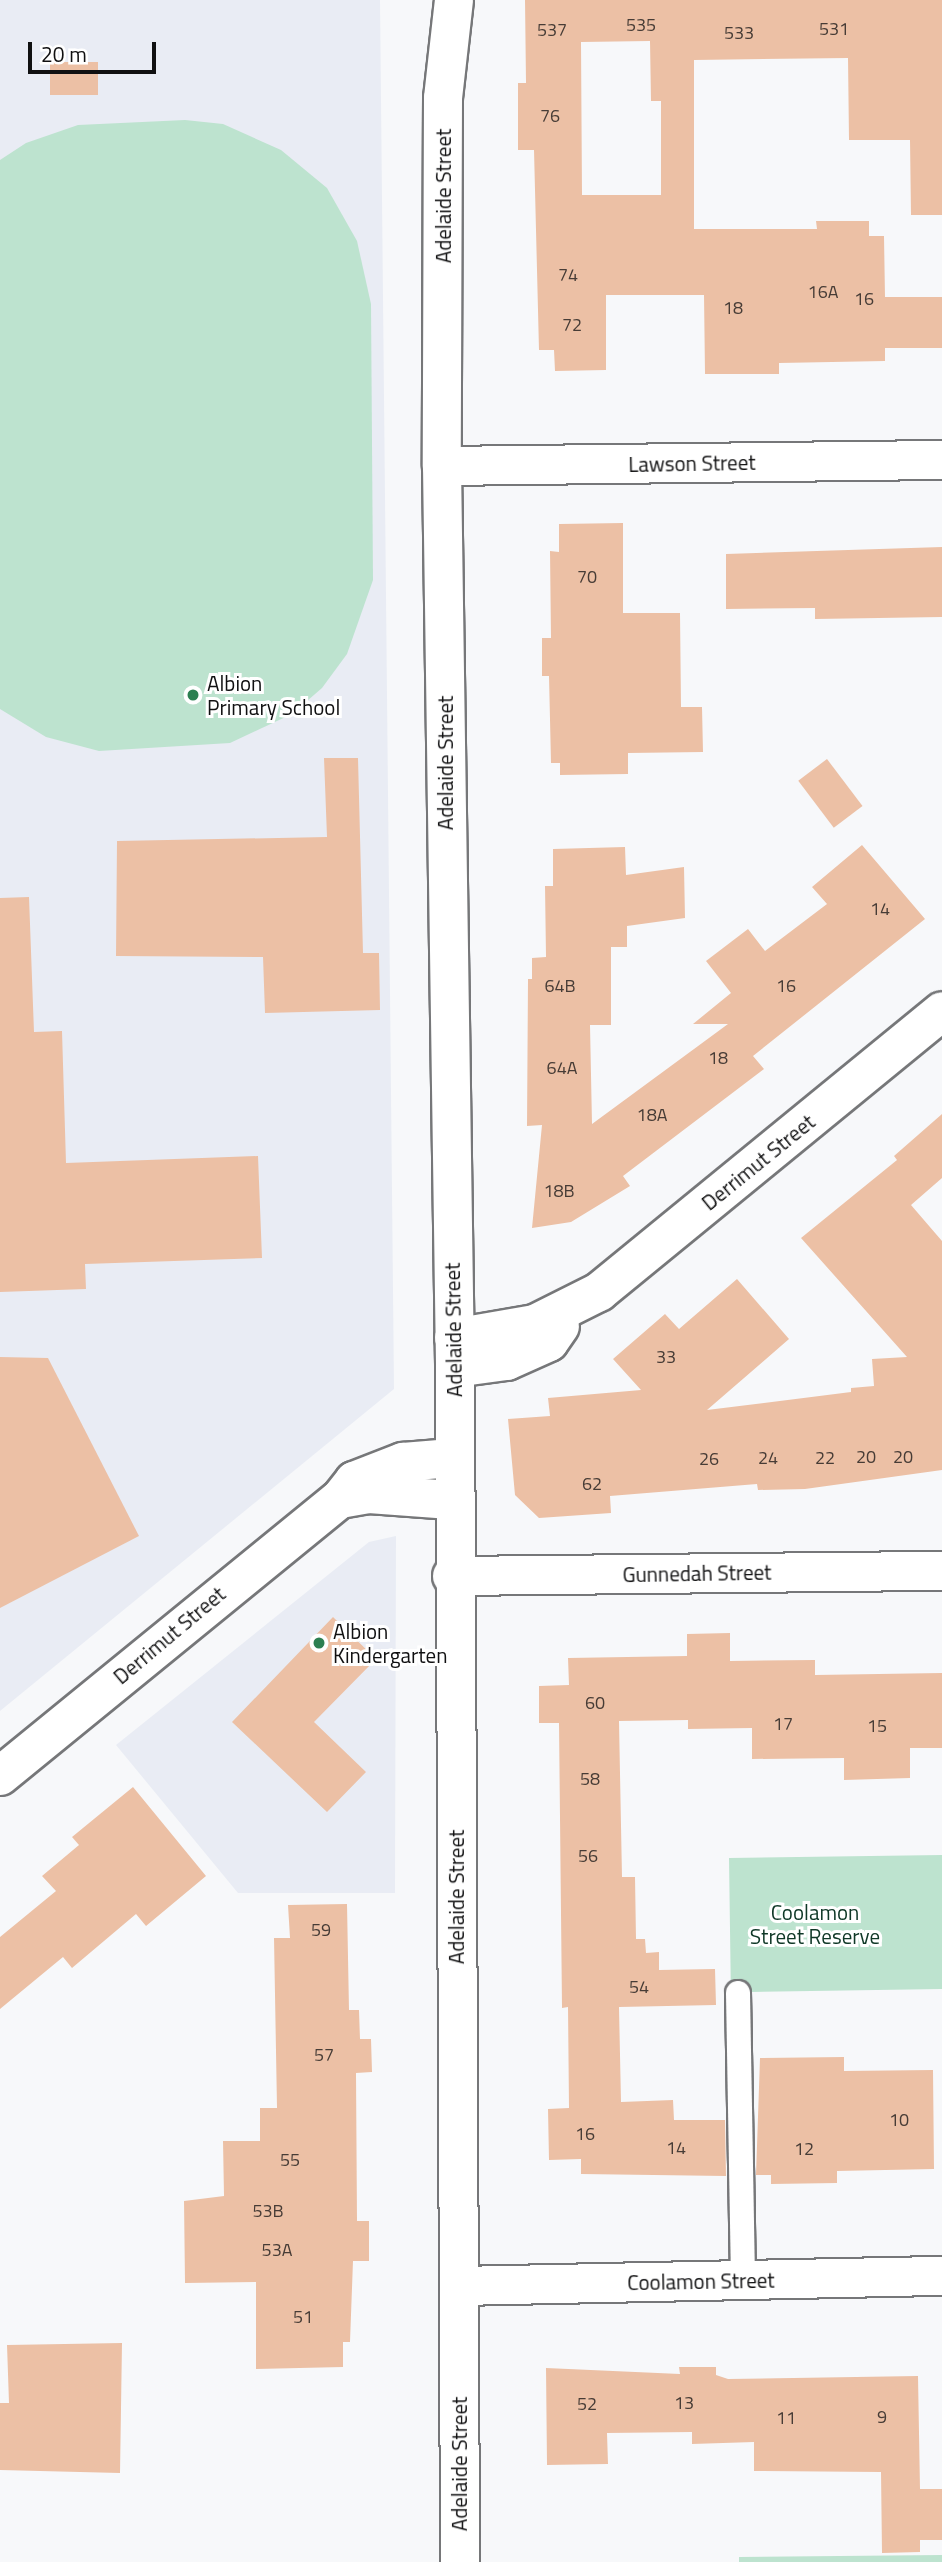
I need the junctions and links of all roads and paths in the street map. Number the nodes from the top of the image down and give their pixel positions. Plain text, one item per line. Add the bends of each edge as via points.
1 (427, 0) edge
2 (454, 0) edge
3 (443, 98) junction
4 (942, 460) edge
5 (442, 466) junction
6 (942, 1011) edge
7 (455, 1353) junction
8 (452, 1458) junction
9 (340, 1499) junction
10 (451, 1500) junction
11 (942, 1571) edge
12 (452, 1576) junction
13 (0, 1776) edge
14 (738, 1993) dead end
15 (942, 2276) edge
16 (743, 2281) junction
17 (459, 2286) junction
18 (460, 2562) edge

1 - 3 street, Adelaide Street
2 - 3 street, Adelaide Street
3 - 5 street, Adelaide Street
4 - 5 street, Lawson Street
5 - 7 street, Adelaide Street
6 - 7 street, Derrimut Street via 571,1310 549,1342 507,1361
7 - 8 street, Adelaide Street
8 - 9 street, Derrimut Street via 376,1468 354,1481
8 - 10 street, Adelaide Street
9 - 10 street via 369,1494
9 - 13 street, Derrimut Street
10 - 12 street, Adelaide Street
11 - 12 street, Gunnedah Street
12 - 17 street, Adelaide Street
14 - 16 lane
15 - 16 street, Coolamon Street
16 - 17 street, Coolamon Street
17 - 18 street, Adelaide Street

